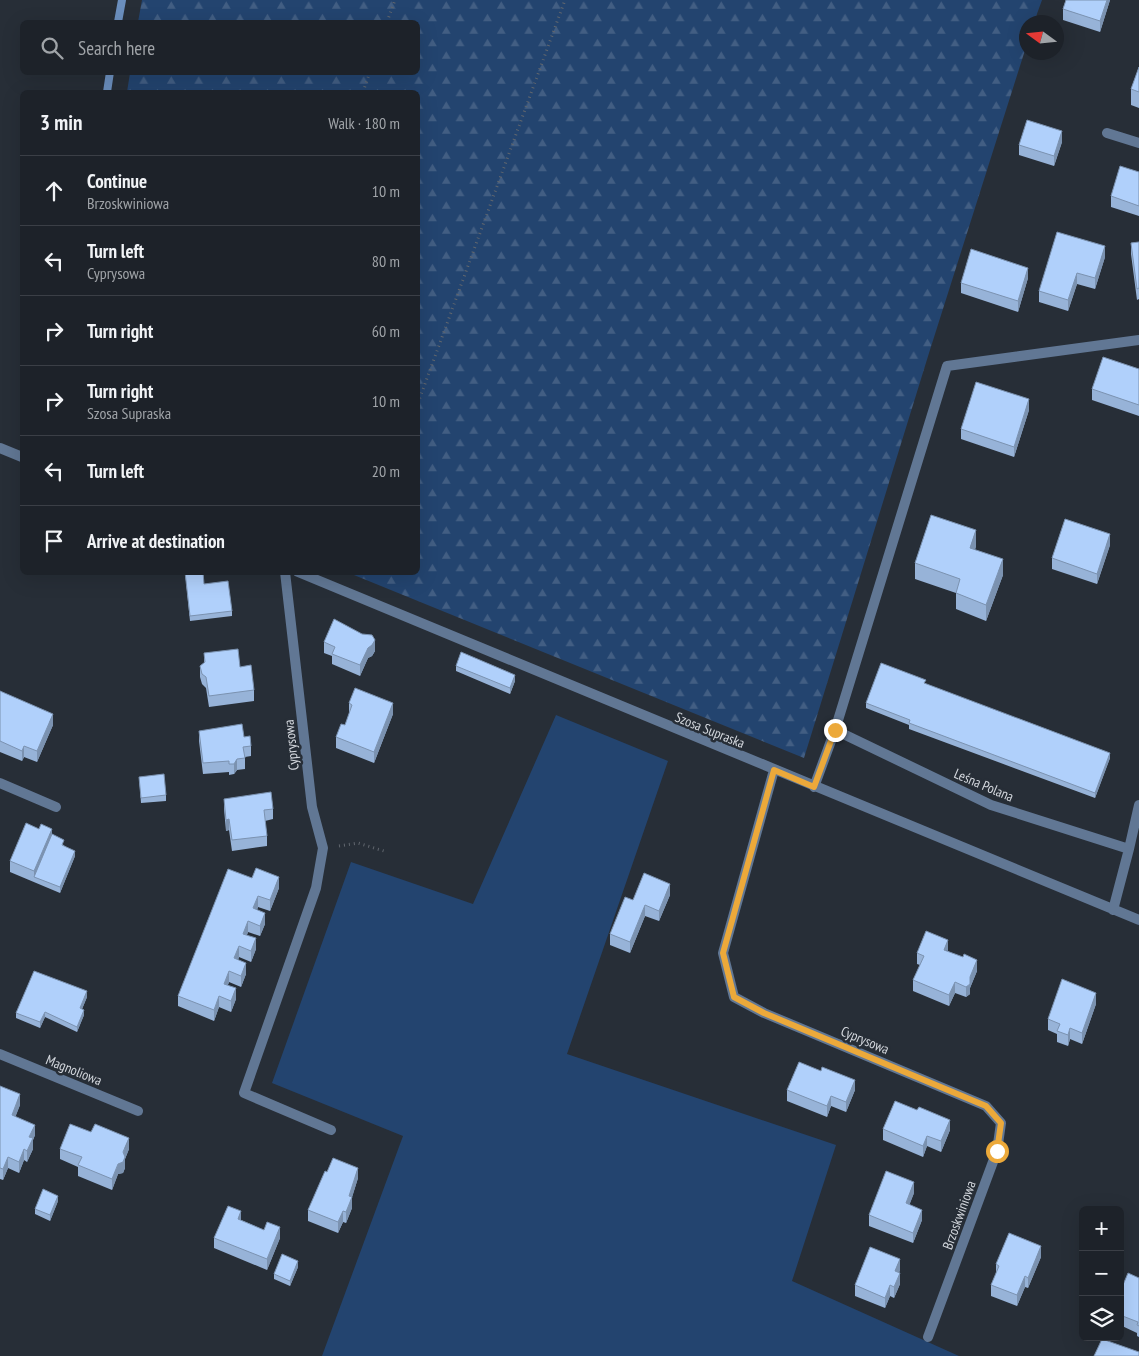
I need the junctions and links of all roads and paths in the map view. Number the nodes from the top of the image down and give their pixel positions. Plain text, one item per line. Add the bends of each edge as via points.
1 (394, 0) edge
2 (565, 0) edge
3 (388, 20) edge
4 (369, 75) edge
5 (364, 90) edge
6 (1107, 133) dead end
7 (1139, 143) edge
8 (1139, 340) edge
9 (420, 398) edge
10 (0, 448) edge
11 (20, 456) edge
12 (285, 575) edge
13 (305, 575) edge
14 (835, 730) junction
15 (774, 770) junction
16 (0, 784) edge
17 (814, 787) junction
18 (1139, 805) edge
19 (56, 808) dead end
20 (323, 848) junction
21 (1130, 849) junction
22 (387, 852) dead end
23 (1113, 910) junction
24 (1139, 920) edge
25 (0, 1054) edge
26 (986, 1106) joint
27 (138, 1110) dead end
28 (331, 1130) dead end
29 (928, 1337) dead end

1 - 3 path
2 - 9 path
4 - 5 path
6 - 7 street
8 - 14 street via 947,366
10 - 11 street
12 - 20 street, Cyprysowa via 312,807
13 - 15 street, Szosa Supraska
14 - 17 street
14 - 21 street, Leśna Polana via 991,805
15 - 17 street, Szosa Supraska
15 - 26 street, Cyprysowa via 723,953 734,997 764,1013
16 - 19 street
17 - 23 street, Szosa Supraska
18 - 21 street
20 - 22 path via 358,843
20 - 28 street via 316,888 244,1093
21 - 23 street
23 - 24 street, Szosa Supraska
25 - 27 street, Magnoliowa
26 - 29 street, Brzoskwiniowa via 1001,1123 997,1151

